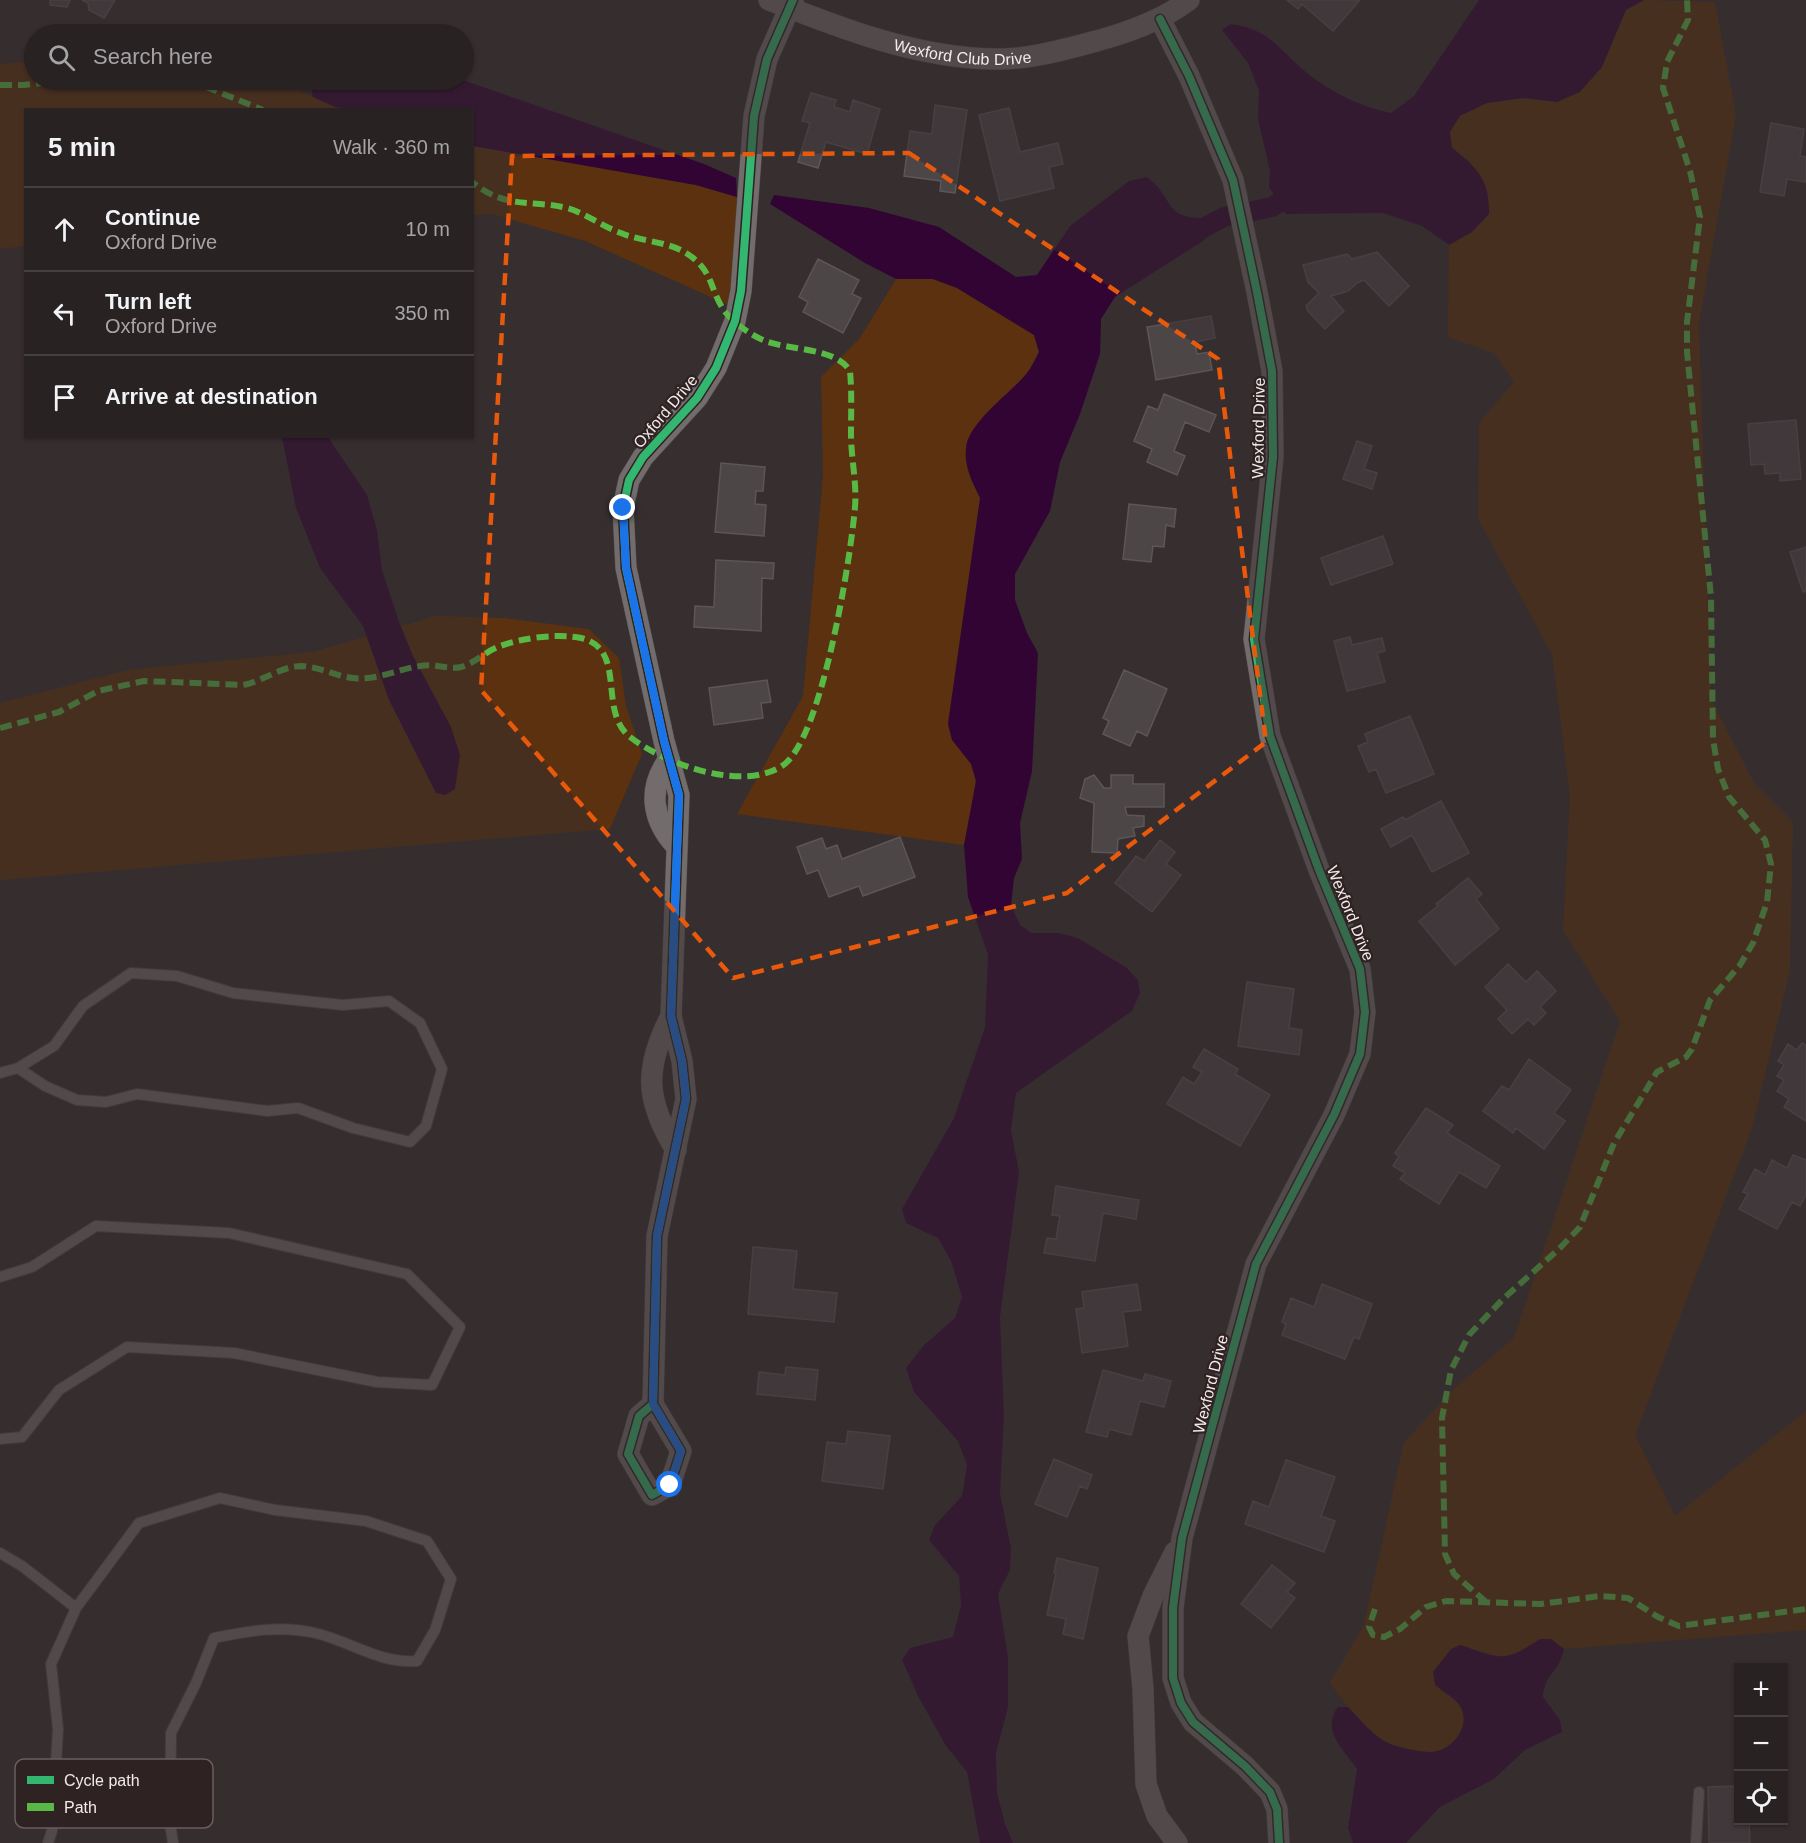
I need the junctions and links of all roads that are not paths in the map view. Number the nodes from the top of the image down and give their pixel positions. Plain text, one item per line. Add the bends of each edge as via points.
1 (769, 0) edge
2 (1189, 0) edge
3 (791, 4) edge
4 (1160, 19) junction
5 (671, 1016) junction
6 (18, 1068) junction
7 (0, 1073) edge
8 (676, 1150) junction
9 (0, 1277) edge
10 (653, 1404) dead end
11 (0, 1438) edge
12 (1182, 1538) junction
13 (0, 1553) edge
14 (76, 1608) junction
15 (56, 1759) edge
16 (171, 1759) edge
17 (1699, 1792) dead end
18 (52, 1828) edge
19 (171, 1828) edge
20 (48, 1843) edge
21 (173, 1843) edge
22 (1177, 1843) edge
23 (1279, 1843) edge
24 (1696, 1843) edge

1 - 3 street, Wexford Club Drive
2 - 4 street, Wexford Club Drive
3 - 4 street, Wexford Club Drive via 867,37 938,53 995,59 1054,52 1106,39
3 - 5 street, Oxford Drive via 767,59 754,116 741,291 735,321 716,368 697,398 643,457 630,480 623,508 626,567 679,795
4 - 12 street, Wexford Drive via 1233,180 1257,292 1272,371 1273,457 1254,639 1270,736 1360,969 1365,1012 1360,1054 1338,1105 1256,1264
5 - 8 street, Oxford Drive via 686,1099
5 - 8 street, Oxford Drive via 654,1052 650,1075 666,1134
6 - 6 lane via 77,1100 106,1102 136,1094 267,1111 298,1108 353,1128 410,1142 426,1126 442,1069 420,1023 389,1001 320,1003 233,993 177,976 131,974 83,1005 54,1046
6 - 7 lane
8 - 10 street, Oxford Drive via 657,1236
9 - 11 lane via 32,1267 96,1226 228,1233 407,1274 460,1327 432,1385 377,1382 234,1353 127,1347 59,1390 22,1437
12 - 22 street, Wexford Drive via 1138,1636 1146,1784 1157,1816
12 - 23 street, Wexford Drive via 1173,1608 1173,1678 1181,1703 1193,1722 1270,1792
13 - 14 lane
14 - 15 lane via 51,1665 58,1729
14 - 16 lane via 140,1523 220,1498 275,1510 366,1521 427,1541 451,1579 435,1630 417,1661 398,1663 314,1632 260,1629 214,1638 171,1732
17 - 24 lane
18 - 20 lane
19 - 21 lane

